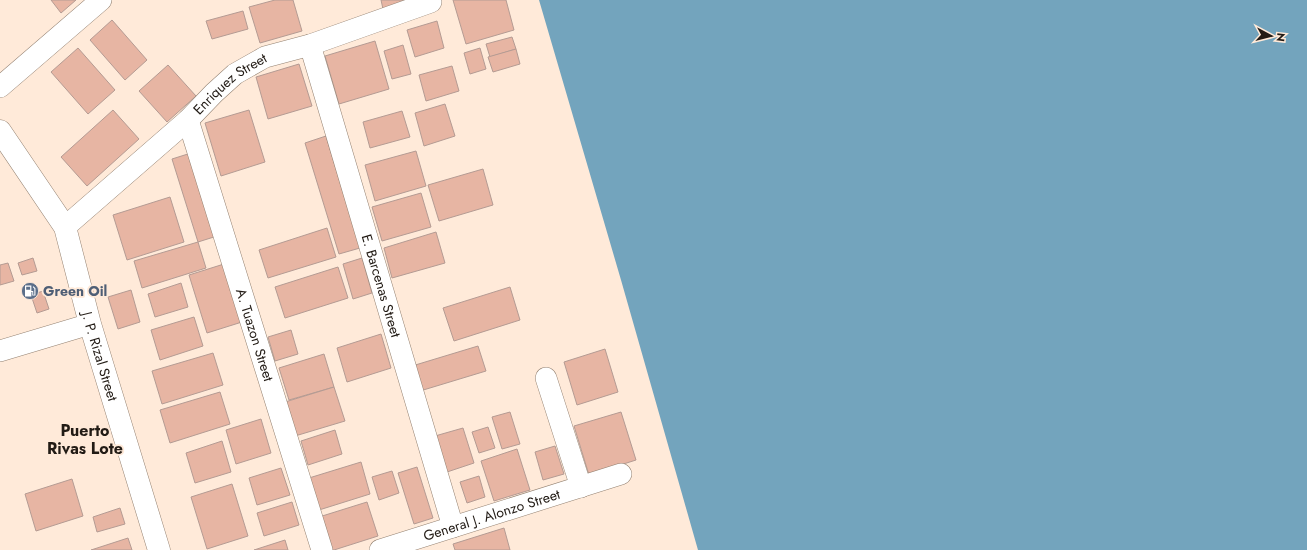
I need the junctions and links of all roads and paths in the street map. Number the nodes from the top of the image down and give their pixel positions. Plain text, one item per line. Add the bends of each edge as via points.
1 (101, 0) edge
2 (431, 2) dead end
3 (310, 45) junction
4 (0, 87) edge
5 (188, 120) junction
6 (0, 132) edge
7 (65, 227) junction
8 (90, 324) junction
9 (0, 351) edge
10 (546, 378) dead end
11 (621, 474) dead end
12 (581, 486) junction
13 (453, 527) junction
14 (159, 550) edge
15 (322, 550) edge
16 (380, 550) edge

1 - 4 street
2 - 3 street, Enriquez Street
3 - 5 street, Enriquez Street via 265,58 235,74
3 - 13 street, E. Barcenas Street
5 - 7 street, Enriquez Street
5 - 15 street, A. Tuazon Street
6 - 7 street, J. P. Rizal Street
7 - 8 street, J. P. Rizal Street
8 - 9 street
8 - 14 street, J. P. Rizal Street
10 - 12 street
11 - 12 street, General J. Alonzo Street
12 - 13 street, General J. Alonzo Street
13 - 16 street, General J. Alonzo Street

